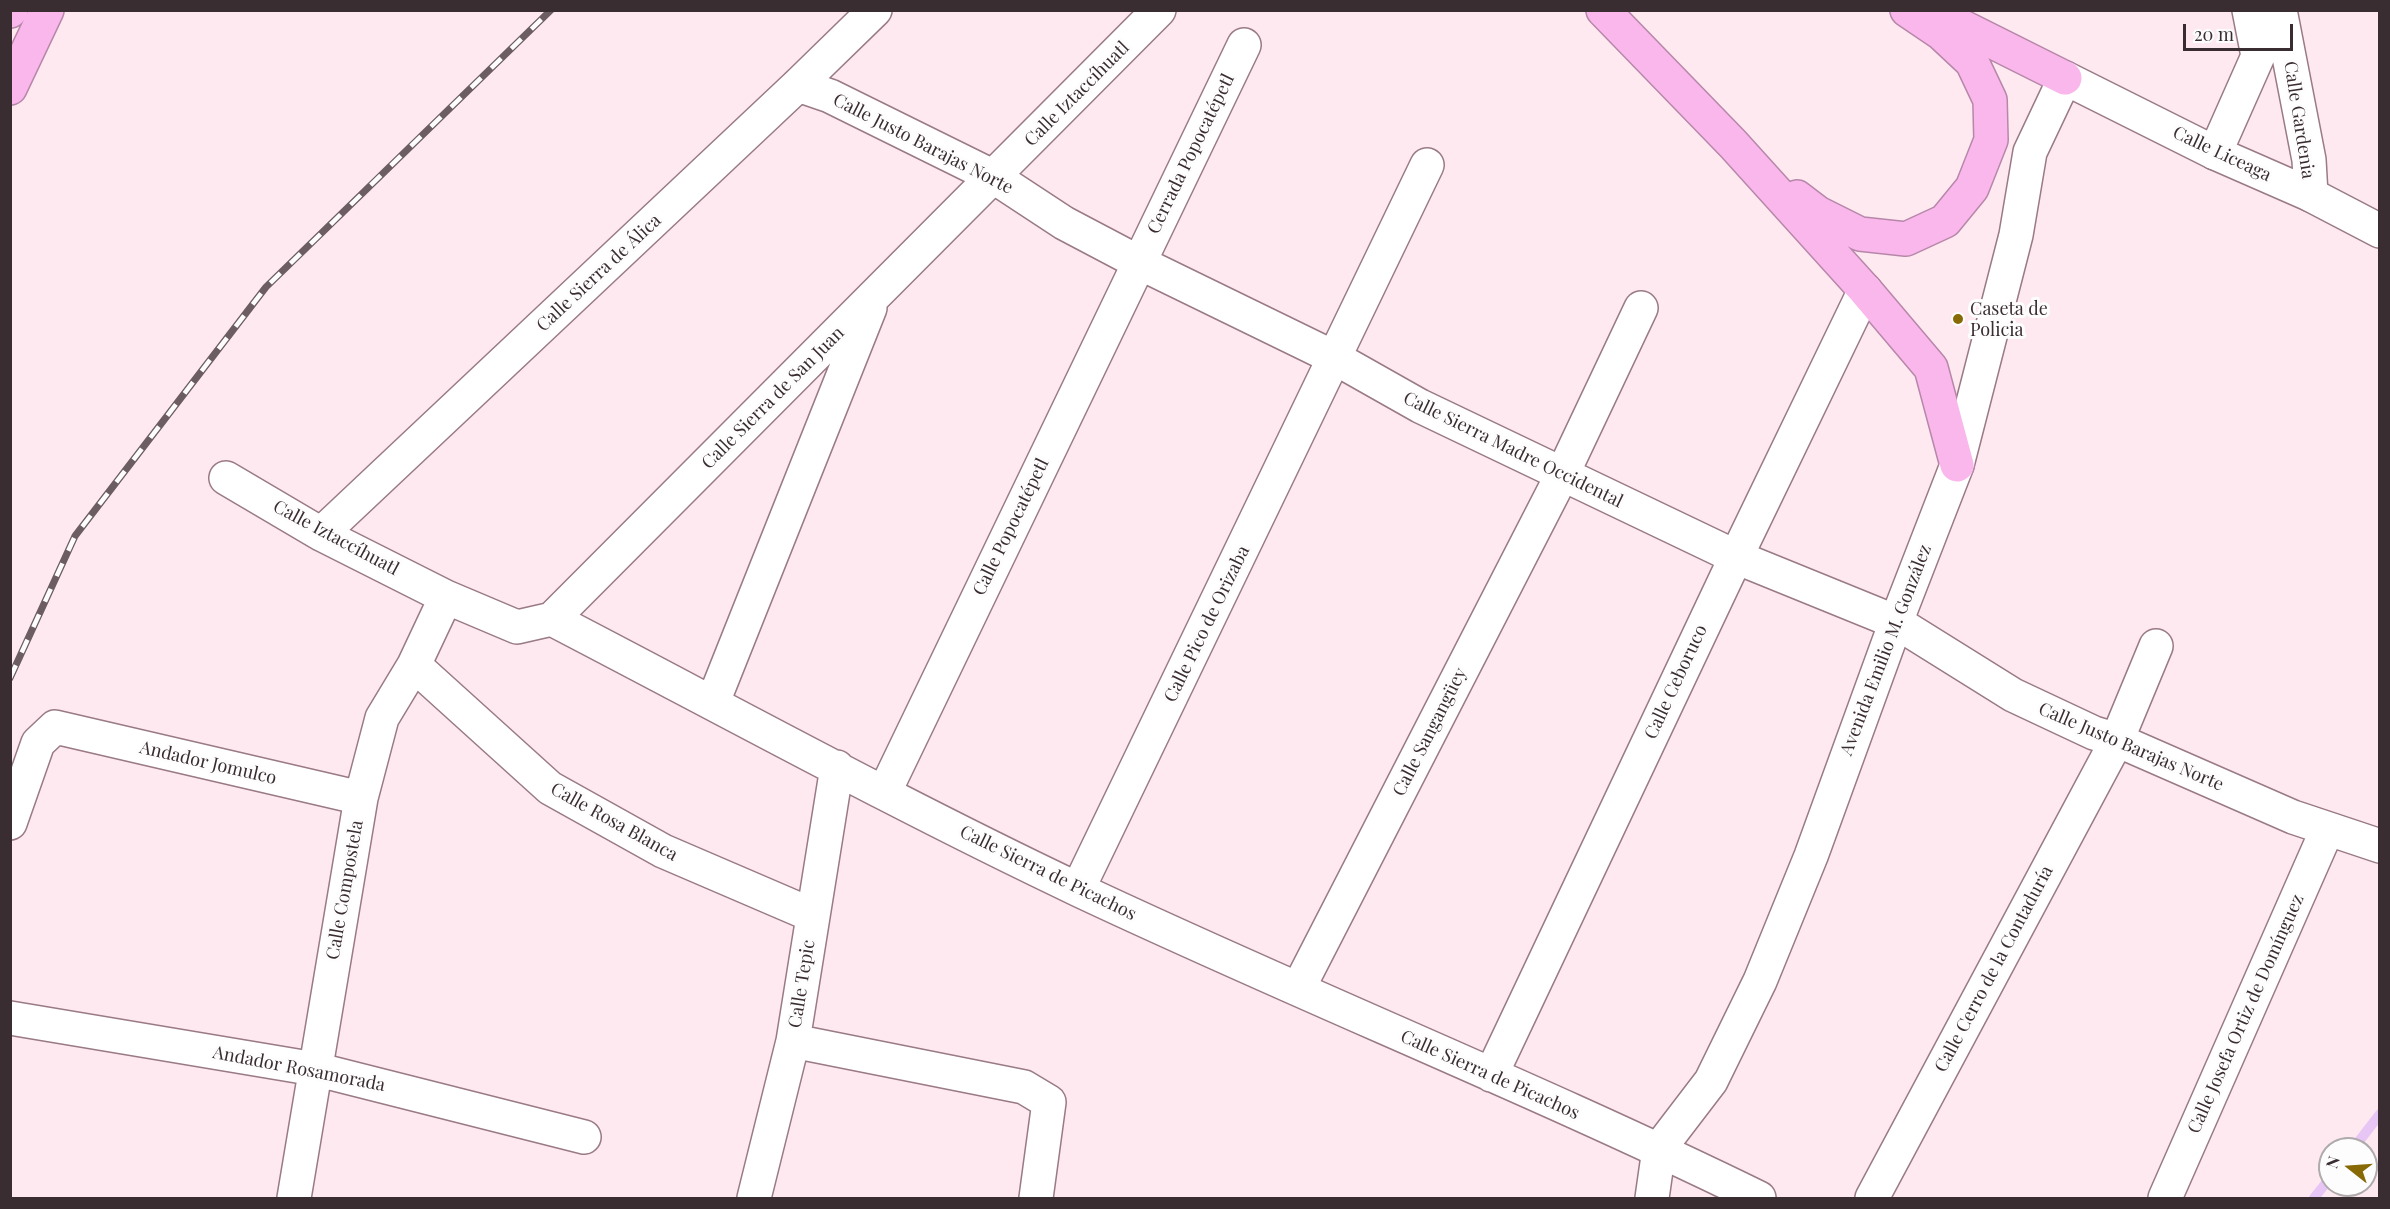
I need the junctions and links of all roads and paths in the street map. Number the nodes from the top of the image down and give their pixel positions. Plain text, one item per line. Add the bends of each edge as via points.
1 (47, 10) edge
2 (875, 10) edge
3 (1159, 10) edge
4 (1603, 10) edge
5 (1907, 10) edge
6 (1929, 10) edge
7 (2249, 10) edge
8 (2280, 10) edge
9 (1244, 45) dead end
10 (2273, 55) junction
11 (2065, 78) junction
12 (798, 85) junction
13 (10, 88) edge
14 (1733, 144) junction
15 (2215, 153) junction
16 (1427, 165) dead end
17 (994, 177) junction
18 (2311, 195) junction
19 (2379, 231) edge
20 (1138, 262) junction
21 (1865, 290) junction
22 (876, 295) junction
23 (1641, 308) dead end
24 (1335, 358) junction
25 (1957, 465) junction
26 (1562, 475) junction
27 (226, 478) dead end
28 (321, 534) junction
29 (1736, 557) junction
30 (446, 597) junction
31 (552, 618) junction
32 (1896, 622) junction
33 (2156, 646) dead end
34 (414, 665) junction
35 (713, 702) junction
36 (2117, 740) junction
37 (837, 767) junction
38 (884, 793) junction
39 (361, 798) junction
40 (10, 823) edge
41 (2327, 830) junction
42 (2379, 846) edge
43 (1078, 889) junction
44 (812, 915) junction
45 (1298, 989) junction
46 (10, 1018) edge
47 (793, 1041) junction
48 (315, 1069) junction
49 (1491, 1075) junction
50 (584, 1137) dead end
51 (1659, 1149) junction
52 (294, 1198) edge
53 (754, 1198) edge
54 (1036, 1198) edge
55 (1652, 1198) edge
56 (1759, 1198) edge
57 (1872, 1198) edge
58 (2165, 1198) edge

1 - 13 highway
2 - 12 street, Calle Sierra de Álica
3 - 17 street, Calle Iztaccíhuatl
4 - 14 highway
5 - 14 highway via 1941,33 1972,62 1990,100 1991,140 1972,188 1945,222 1906,238 1860,234 1818,213
6 - 11 highway
7 - 10 street, Calle Gardenia
8 - 10 street, Calle Gardenia
9 - 20 street, Cerrada Popocatépetl
10 - 15 street, Calle Gardenia
10 - 18 street, Calle Gardenia via 2309,160
11 - 15 street, Calle Liceaga
11 - 25 street, Avenida Emilio M. González via 2030,152 2016,235
12 - 17 street, Calle Justo Barajas Norte via 830,96
12 - 28 street, Calle Sierra de Álica
14 - 21 highway
15 - 18 street, Calle Liceaga
16 - 24 street, Calle Pico de Orizaba
17 - 20 street, Calle Justo Barajas Norte via 1064,223
17 - 22 street, Calle Sierra de San Juan
18 - 19 street, Calle Liceaga
20 - 24 street, Calle Sierra Madre Occidental
20 - 38 street, Calle Popocatépetl
21 - 25 highway via 1931,368
21 - 29 street, Calle Ceboruco
22 - 31 street, Calle Sierra de San Juan
22 - 35 street
23 - 26 street, Calle Sangangüey
24 - 26 street, Calle Sierra Madre Occidental via 1420,406
24 - 43 street, Calle Pico de Orizaba
25 - 32 street, Avenida Emilio M. González
26 - 29 street, Calle Sierra Madre Occidental
26 - 45 street, Calle Sangangüey
27 - 28 street, Calle Iztaccíhuatl
28 - 30 street, Calle Iztaccíhuatl
29 - 32 street, Calle Sierra Madre Occidental
29 - 49 street, Calle Ceboruco
30 - 31 street via 517,627
30 - 34 street, Calle Compostela
31 - 35 street, Calle Sierra de Picachos
32 - 36 street, Calle Justo Barajas Norte via 2013,695 2094,734
32 - 51 street, Avenida Emilio M. González via 1811,856 1760,981 1711,1081
33 - 36 street, Calle Cerro de la Contaduría
34 - 39 street, Calle Compostela via 382,718
34 - 44 street, Calle Rosa Blanca via 550,788 663,851
35 - 37 street, Calle Sierra de Picachos
36 - 41 street, Calle Justo Barajas Norte
36 - 57 street, Calle Cerro de la Contaduría
37 - 38 street, Calle Sierra de Picachos
37 - 44 street, Calle Tepic
38 - 43 street, Calle Sierra de Picachos
39 - 40 street, Andador Jomulco via 55,727 38,743
39 - 48 street, Calle Compostela
41 - 42 street, Calle Justo Barajas Norte
41 - 58 street, Calle Josefa Ortiz de Domínguez
43 - 45 street, Calle Sierra de Picachos
44 - 47 street, Calle Tepic
45 - 49 street, Calle Sierra de Picachos
46 - 48 street, Andador Rosamorada
47 - 53 street, Calle Tepic
47 - 54 street via 1024,1087 1049,1102
48 - 50 street, Andador Rosamorada
48 - 52 street, Calle Compostela
49 - 51 street, Calle Sierra de Picachos
51 - 55 street, Avenida Emilio M. González
51 - 56 street

